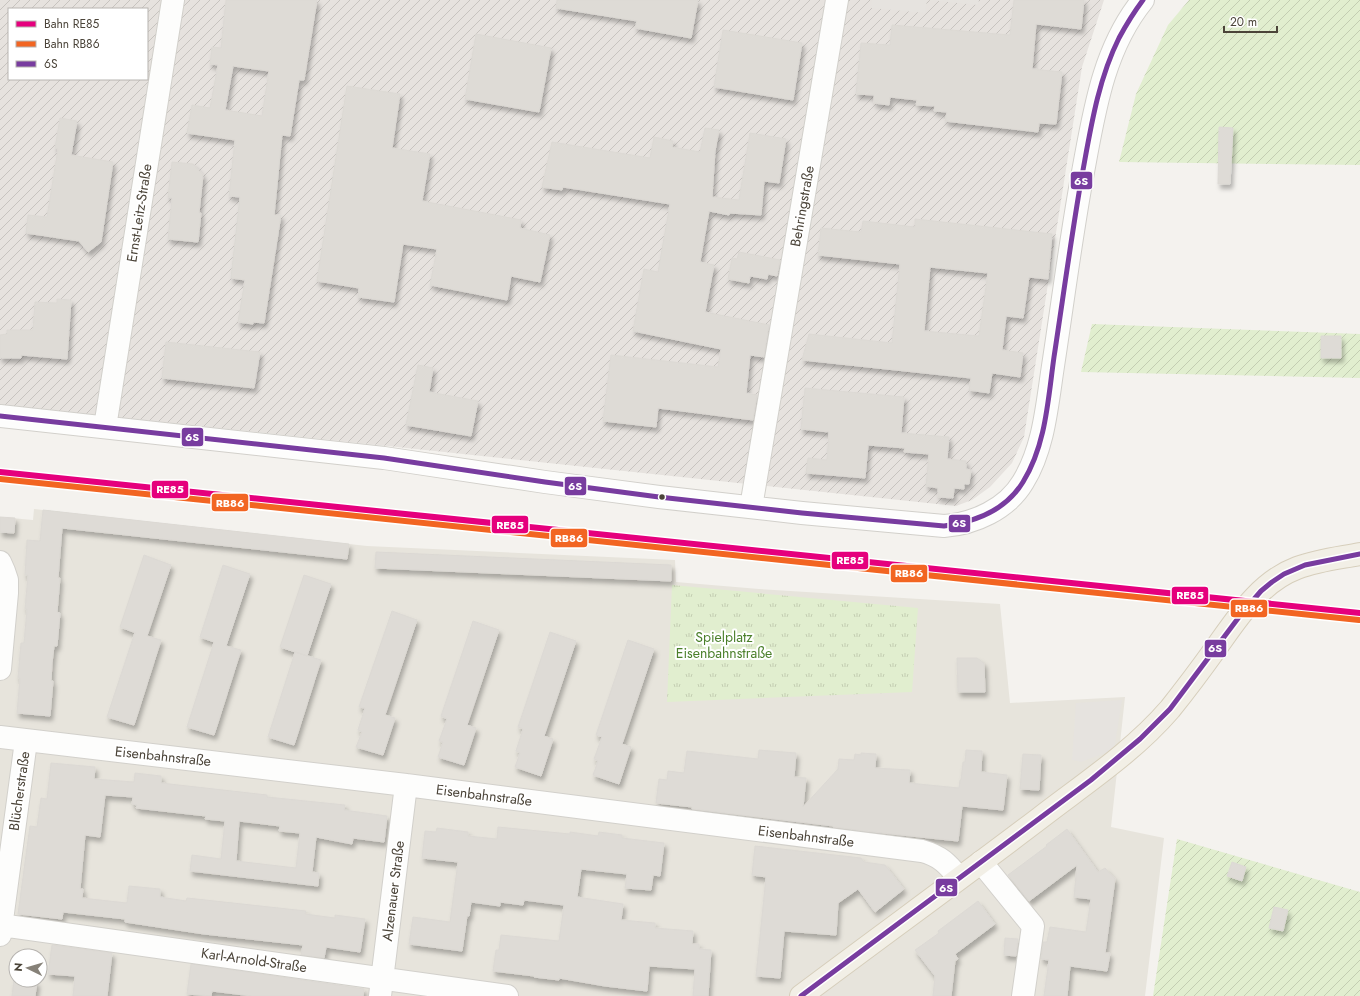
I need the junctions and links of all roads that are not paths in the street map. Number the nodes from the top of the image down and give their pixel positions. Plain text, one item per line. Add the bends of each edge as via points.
1 (173, 0) edge
2 (837, 0) edge
3 (1142, 0) edge
4 (0, 416) edge
5 (104, 427) junction
6 (751, 507) junction
7 (1360, 554) edge
8 (0, 562) edge
9 (0, 669) edge
10 (0, 737) edge
11 (26, 741) junction
12 (406, 785) junction
13 (981, 862) junction
14 (959, 878) junction
15 (0, 928) edge
16 (381, 987) edge
17 (507, 996) edge
18 (801, 996) edge
19 (1023, 996) edge

1 - 5 street, Ernst-Leitz-Straße
2 - 6 street, Behringstraße
3 - 6 street via 1119,36 1102,82 1078,199 1040,439 1036,456 1022,484 997,508 977,519 954,525
4 - 5 street
5 - 6 street via 384,458 545,482
7 - 13 main road via 1297,568 1267,586 1238,617 1188,686 1157,723 1129,749
8 - 9 street via 7,580 7,593
10 - 11 street, Eisenbahnstraße
11 - 12 street, Eisenbahnstraße
11 - 15 street, Blücherstraße
12 - 14 street, Eisenbahnstraße via 922,851 940,858
12 - 16 street, Alzenauer Straße
13 - 14 main road
13 - 19 street via 1032,926
14 - 18 main road
15 - 16 street, Karl-Arnold-Straße
16 - 17 street, Karl-Arnold-Straße

